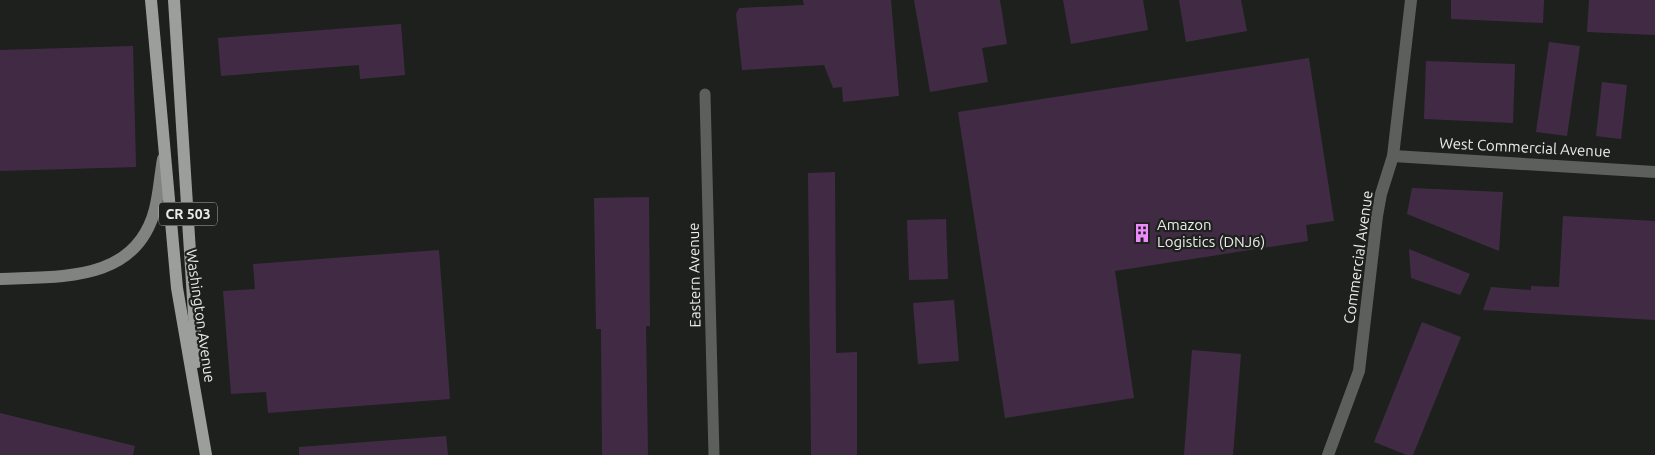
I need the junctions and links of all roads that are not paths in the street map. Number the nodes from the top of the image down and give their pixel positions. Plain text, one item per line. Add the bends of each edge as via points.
1 (151, 0) edge
2 (174, 0) edge
3 (1411, 0) edge
4 (705, 94) dead end
5 (165, 147) junction
6 (1393, 156) junction
7 (1655, 172) edge
8 (0, 279) edge
9 (201, 427) junction
10 (206, 455) edge
11 (714, 455) edge
12 (1328, 455) edge

1 - 5 main road, Washington Avenue / CR 503
2 - 9 main road, Washington Avenue / CR 503
3 - 6 street, Commercial Avenue
4 - 11 street, Eastern Avenue
5 - 8 main road via 155,210 148,227 127,254 98,271
5 - 9 main road, Washington Avenue / CR 503 via 178,288
6 - 7 street, West Commercial Avenue
6 - 12 street, Commercial Avenue via 1377,216 1359,372
9 - 10 main road, Washington Avenue / CR 503

